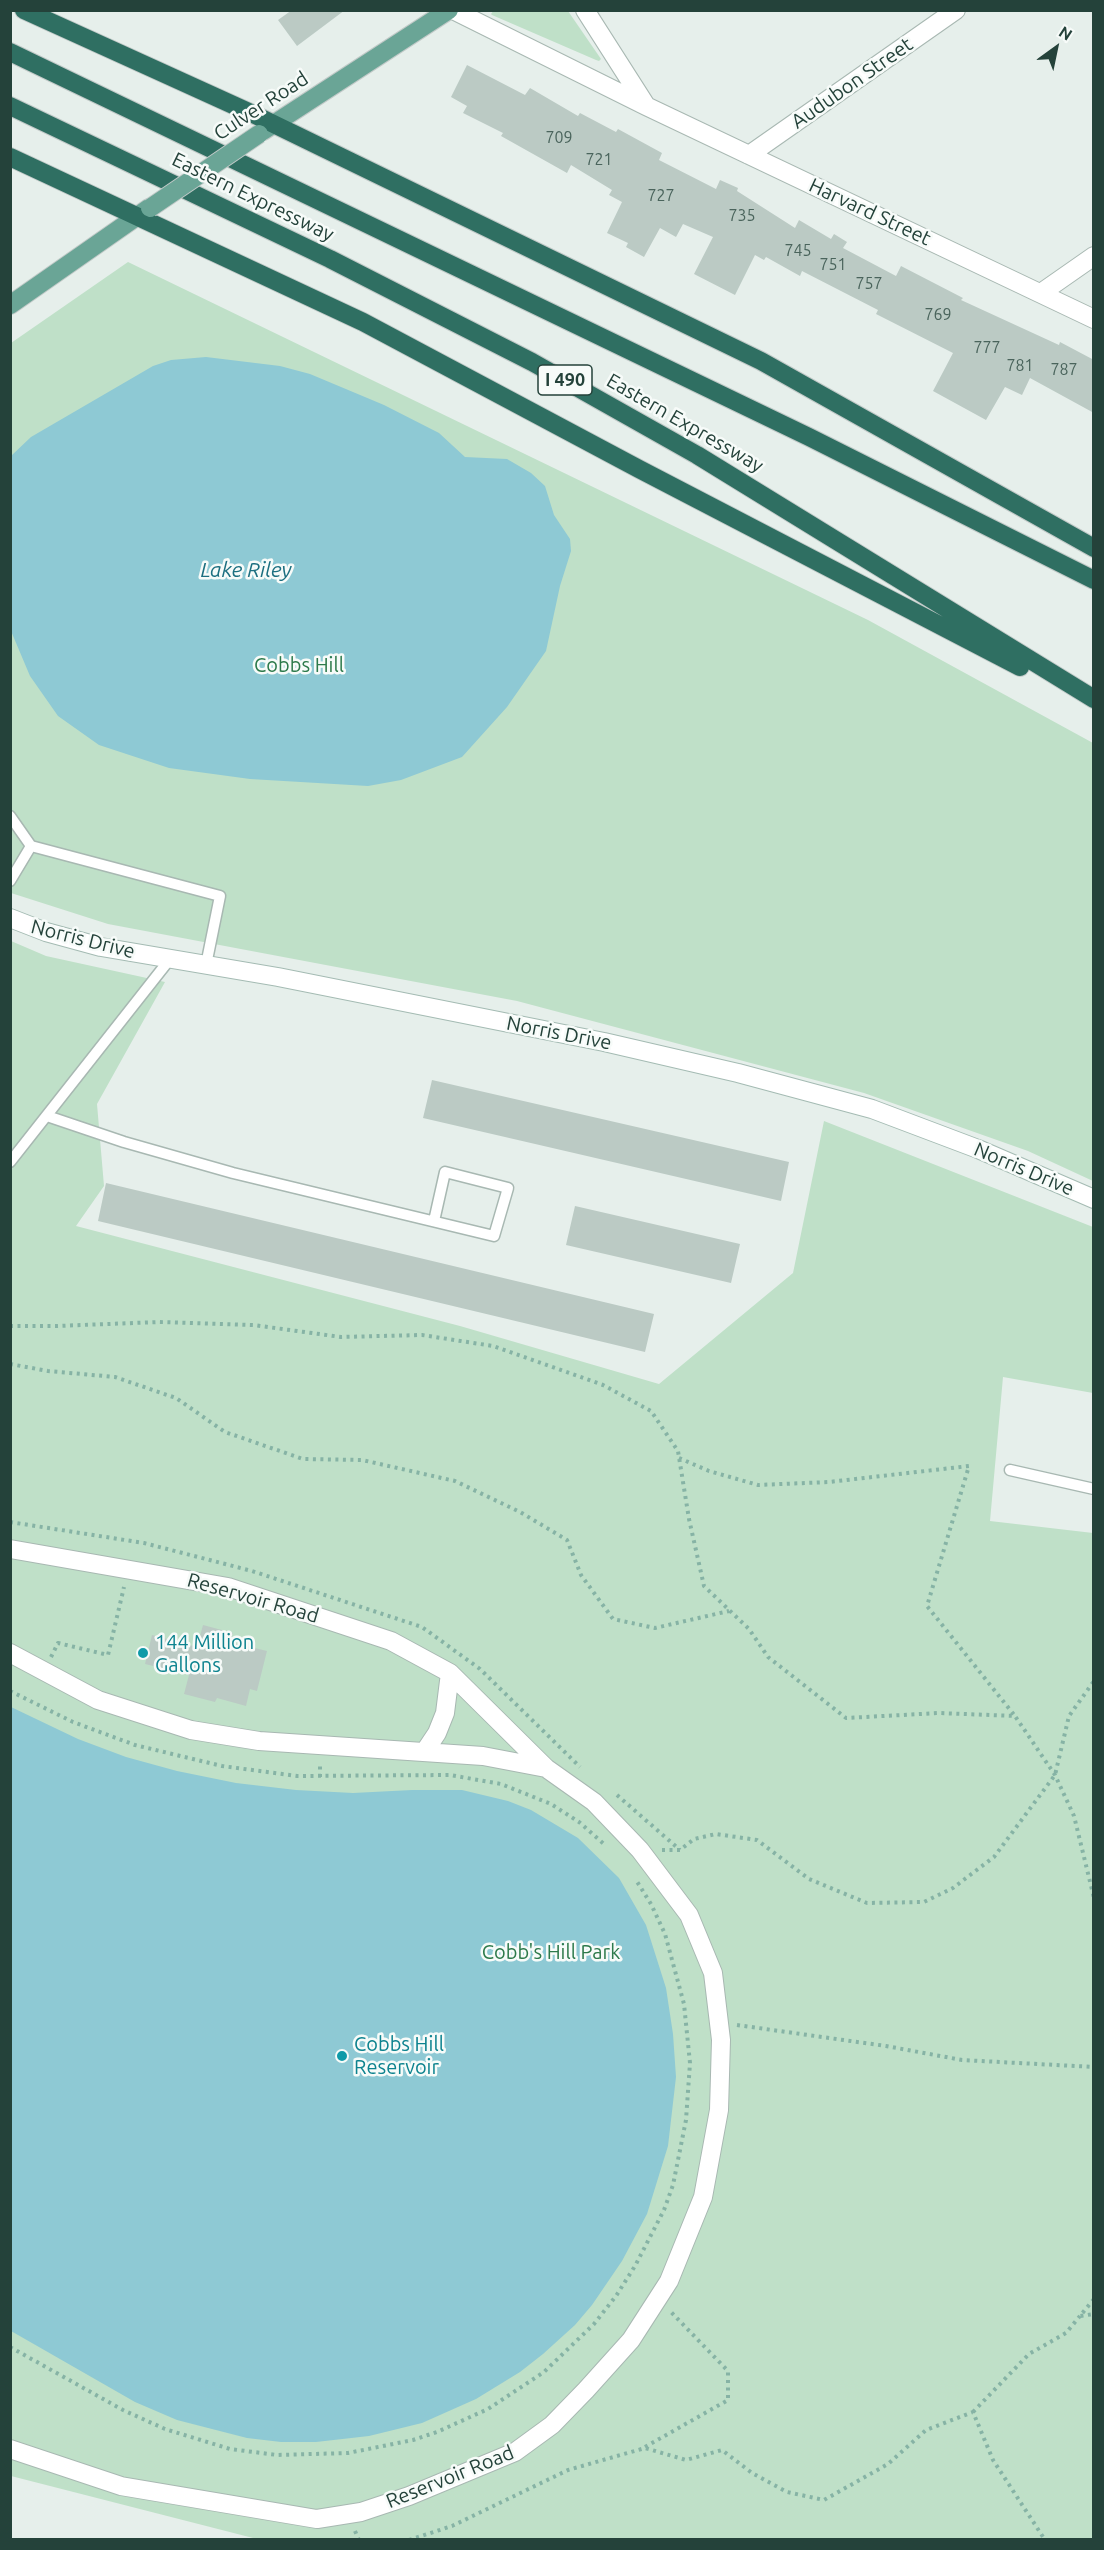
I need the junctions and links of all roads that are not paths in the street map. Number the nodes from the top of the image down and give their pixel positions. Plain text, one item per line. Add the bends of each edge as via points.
1 (24, 10) edge
2 (451, 10) edge
3 (585, 10) edge
4 (956, 10) edge
5 (10, 52) edge
6 (10, 106) edge
7 (646, 106) junction
8 (266, 129) junction
9 (749, 155) junction
10 (10, 157) edge
11 (144, 212) junction
12 (1094, 256) edge
13 (1041, 293) junction
14 (10, 305) edge
15 (1094, 319) edge
16 (1094, 548) edge
17 (1094, 580) edge
18 (1094, 699) edge
19 (1094, 705) edge
20 (10, 816) edge
21 (31, 846) junction
22 (10, 881) edge
23 (10, 918) edge
24 (170, 959) junction
25 (206, 965) junction
26 (47, 1116) junction
27 (10, 1162) edge
28 (1094, 1199) edge
29 (434, 1221) junction
30 (1010, 1470) dead end
31 (1094, 1489) edge
32 (10, 1549) edge
33 (10, 1653) edge
34 (450, 1673) junction
35 (426, 1751) junction
36 (546, 1768) junction
37 (10, 2450) edge

1 - 8 highway
2 - 7 street, Harvard Street
2 - 8 main road, Culver Road
3 - 7 street
4 - 9 street, Audubon Street
5 - 17 highway, Eastern Expressway via 819,442
6 - 18 highway, Eastern Expressway / I 490 via 339,264 532,362 697,455
7 - 9 street, Harvard Street
8 - 11 main road, Culver Road, bridge
8 - 16 highway via 761,361
9 - 13 street, Harvard Street
10 - 11 highway
11 - 14 main road, Culver Road
11 - 19 highway via 386,334
12 - 13 street
13 - 15 street, Harvard Street
20 - 21 lane
21 - 22 lane
21 - 25 lane via 220,896
23 - 24 street, Norris Drive via 101,947
24 - 25 street, Norris Drive
24 - 26 lane
25 - 28 street, Norris Drive via 604,1042 738,1073 872,1109
26 - 27 lane
26 - 29 lane via 233,1173
29 - 29 lane via 494,1236 508,1188 445,1172
30 - 31 lane
32 - 34 street, Reservoir Road via 228,1587 390,1641
33 - 35 street, Reservoir Road via 98,1700 191,1730 259,1741
34 - 35 street via 445,1713
34 - 36 street, Reservoir Road
35 - 36 street, Reservoir Road via 483,1756
36 - 37 street, Reservoir Road via 594,1802 640,1850 689,1915 713,1973 721,2040 719,2110 704,2197 669,2280 631,2340 552,2425 515,2452 361,2512 318,2519 122,2486

